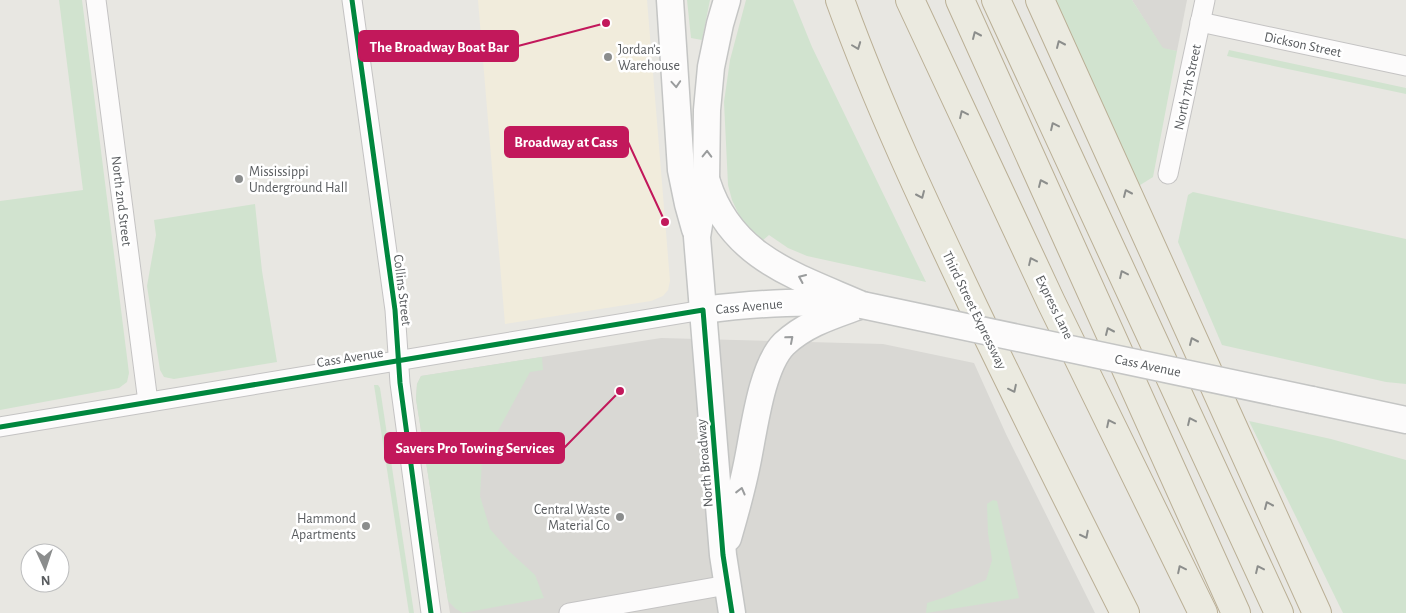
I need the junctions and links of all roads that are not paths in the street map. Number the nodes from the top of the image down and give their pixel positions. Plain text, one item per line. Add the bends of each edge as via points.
1 (96, 0) edge
2 (352, 0) edge
3 (670, 0) edge
4 (727, 0) edge
5 (840, 0) edge
6 (910, 0) edge
7 (960, 0) edge
8 (996, 0) edge
9 (1040, 0) edge
10 (1205, 0) edge
11 (1200, 22) junction
12 (1406, 66) edge
13 (1168, 174) dead end
14 (706, 181) junction
15 (697, 237) junction
16 (862, 305) junction
17 (703, 310) junction
18 (398, 361) junction
19 (148, 402) junction
20 (1406, 420) edge
21 (0, 427) edge
22 (724, 555) junction
23 (728, 585) junction
24 (431, 613) edge
25 (569, 613) edge
26 (732, 613) edge
27 (1125, 613) edge
28 (1203, 613) edge
29 (1236, 613) edge
30 (1279, 613) edge
31 (1317, 613) edge

1 - 19 street, North 2nd Street
2 - 18 street, Collins Street via 395,310
3 -> 15 main road, North Broadway via 682,170
14 -> 4 main road, North Broadway via 711,66
5 -> 27 highway, Third Street Expressway via 931,217
28 -> 6 highway, Express Lane via 1047,293
29 -> 7 highway
30 -> 8 highway
31 -> 9 highway
10 - 11 street, North 7th Street
11 - 12 street, Dickson Street
11 - 13 street, North 7th Street
14 - 15 main road, North Broadway
16 -> 14 main road via 797,276 756,253 721,216
15 - 17 main road, North Broadway
16 - 17 main road, Cass Avenue via 790,302
16 - 20 main road, Cass Avenue, bridge
22 -> 16 main road via 764,383 774,359 783,345 799,331
17 - 18 street, Cass Avenue
17 - 22 main road, North Broadway
18 - 19 street, Cass Avenue
18 - 24 street, Collins Street
19 - 21 street, Cass Avenue
22 - 23 main road, North Broadway
23 - 25 street
23 - 26 main road, North Broadway

